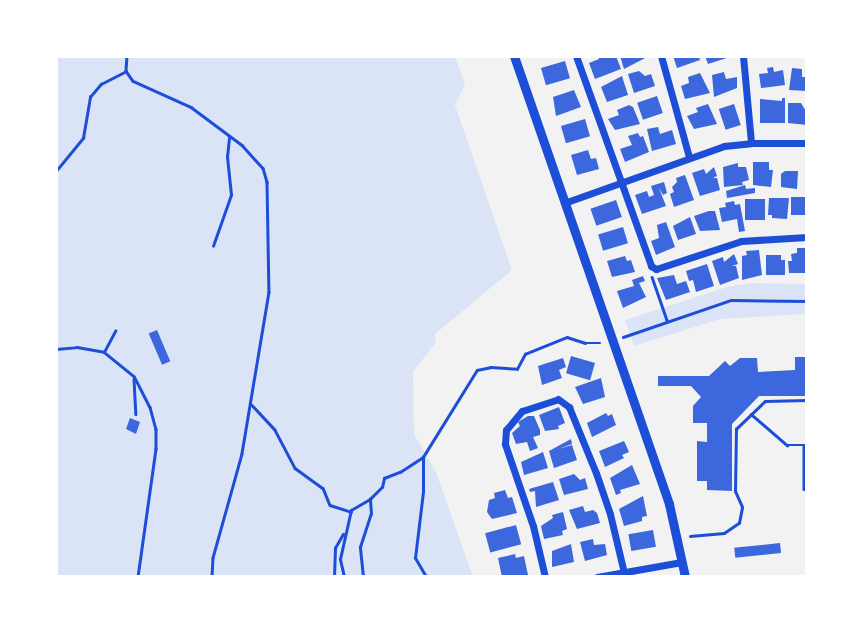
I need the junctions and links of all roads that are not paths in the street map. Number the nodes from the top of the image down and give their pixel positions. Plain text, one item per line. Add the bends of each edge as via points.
1 (514, 56) edge
2 (576, 56) edge
3 (661, 56) edge
4 (744, 56) edge
5 (751, 143) junction
6 (807, 143) edge
7 (689, 157) junction
8 (620, 183) junction
9 (564, 203) junction
10 (807, 237) edge
11 (682, 562) junction
12 (625, 574) edge
13 (545, 577) edge
14 (597, 577) edge
15 (685, 577) edge

1 - 9 street
2 - 8 street
3 - 7 street
4 - 5 street
5 - 6 street
5 - 7 street
7 - 8 street
8 - 9 street
8 - 10 street via 653,267 741,241
9 - 11 street via 669,504
11 - 12 street
11 - 15 street
12 - 13 street via 596,473 569,407 558,399 522,411 506,430 505,444
12 - 14 street

